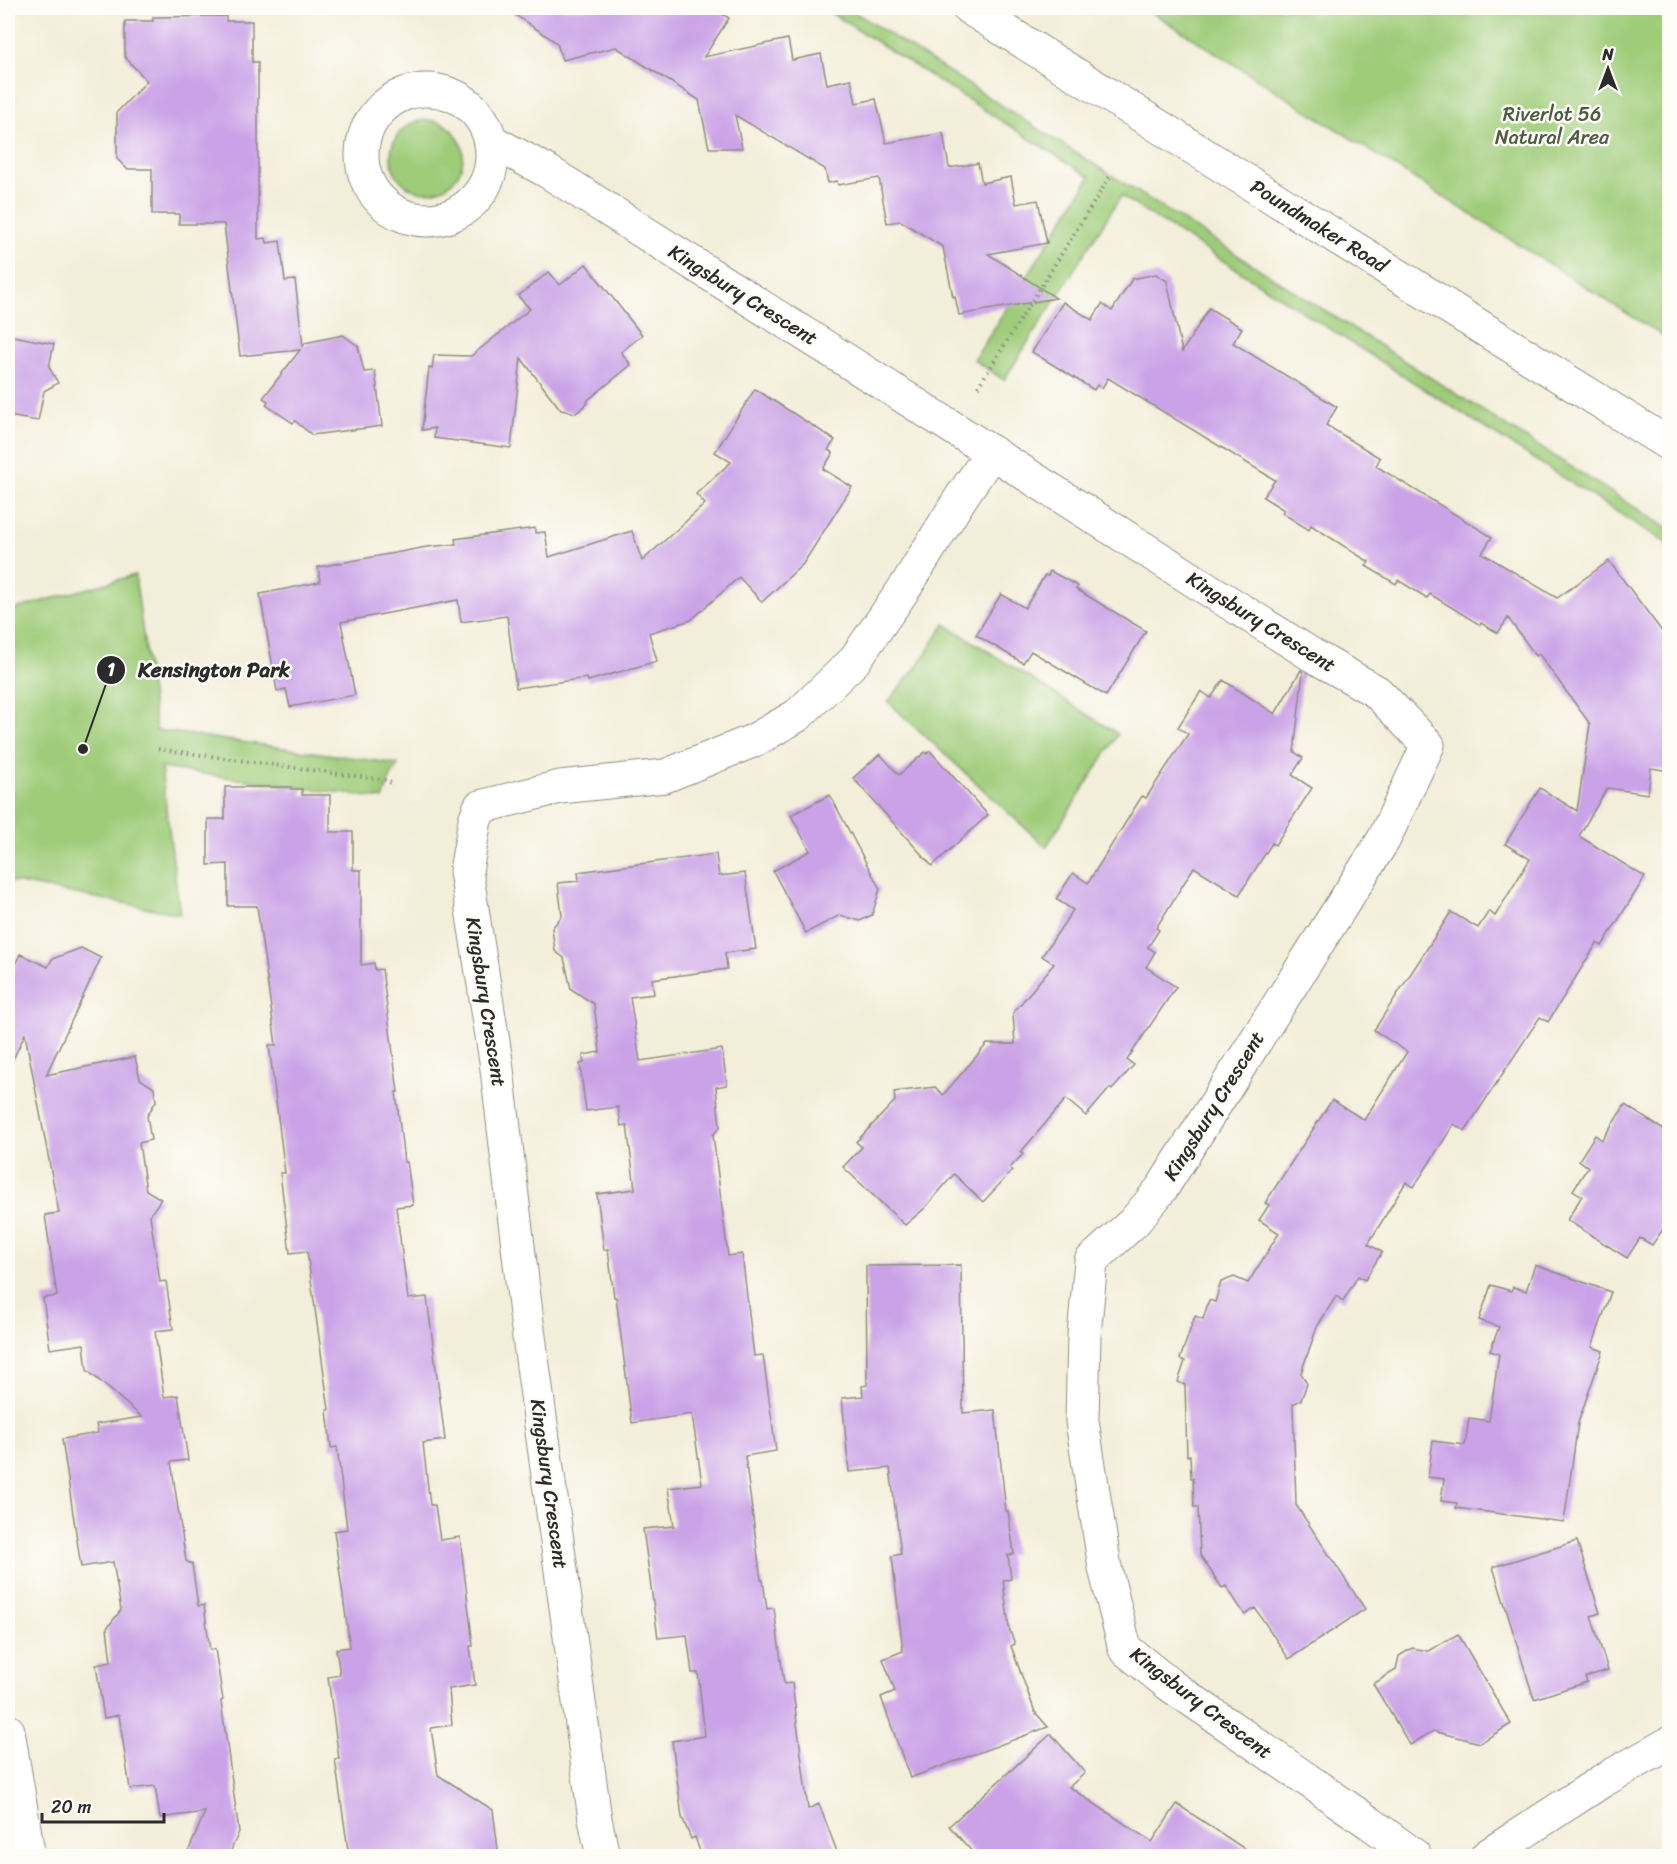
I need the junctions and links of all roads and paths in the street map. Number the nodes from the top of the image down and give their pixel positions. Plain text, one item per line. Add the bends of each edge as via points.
1 (969, 8) edge
2 (491, 141) dead end
3 (1111, 175) dead end
4 (978, 387) dead end
5 (1670, 445) edge
6 (992, 452) junction
7 (158, 749) dead end
8 (394, 784) dead end
9 (8, 1731) edge
10 (1670, 1743) edge
11 (28, 1851) dead end
12 (603, 1857) edge
13 (1415, 1857) edge
14 (1487, 1857) edge

1 - 5 street, Poundmaker Road
2 - 6 street, Kingsbury Crescent via 547,171
3 - 4 path
6 - 12 street, Kingsbury Crescent via 854,661 798,715 755,740 665,776 560,786 480,807 475,820 466,871 496,1061 527,1322
6 - 13 street, Kingsbury Crescent via 1377,692 1428,745 1384,839 1162,1188 1134,1222 1091,1261 1082,1421 1105,1568 1125,1649 1170,1685
7 - 8 path
9 - 11 street
10 - 14 street via 1602,1781

